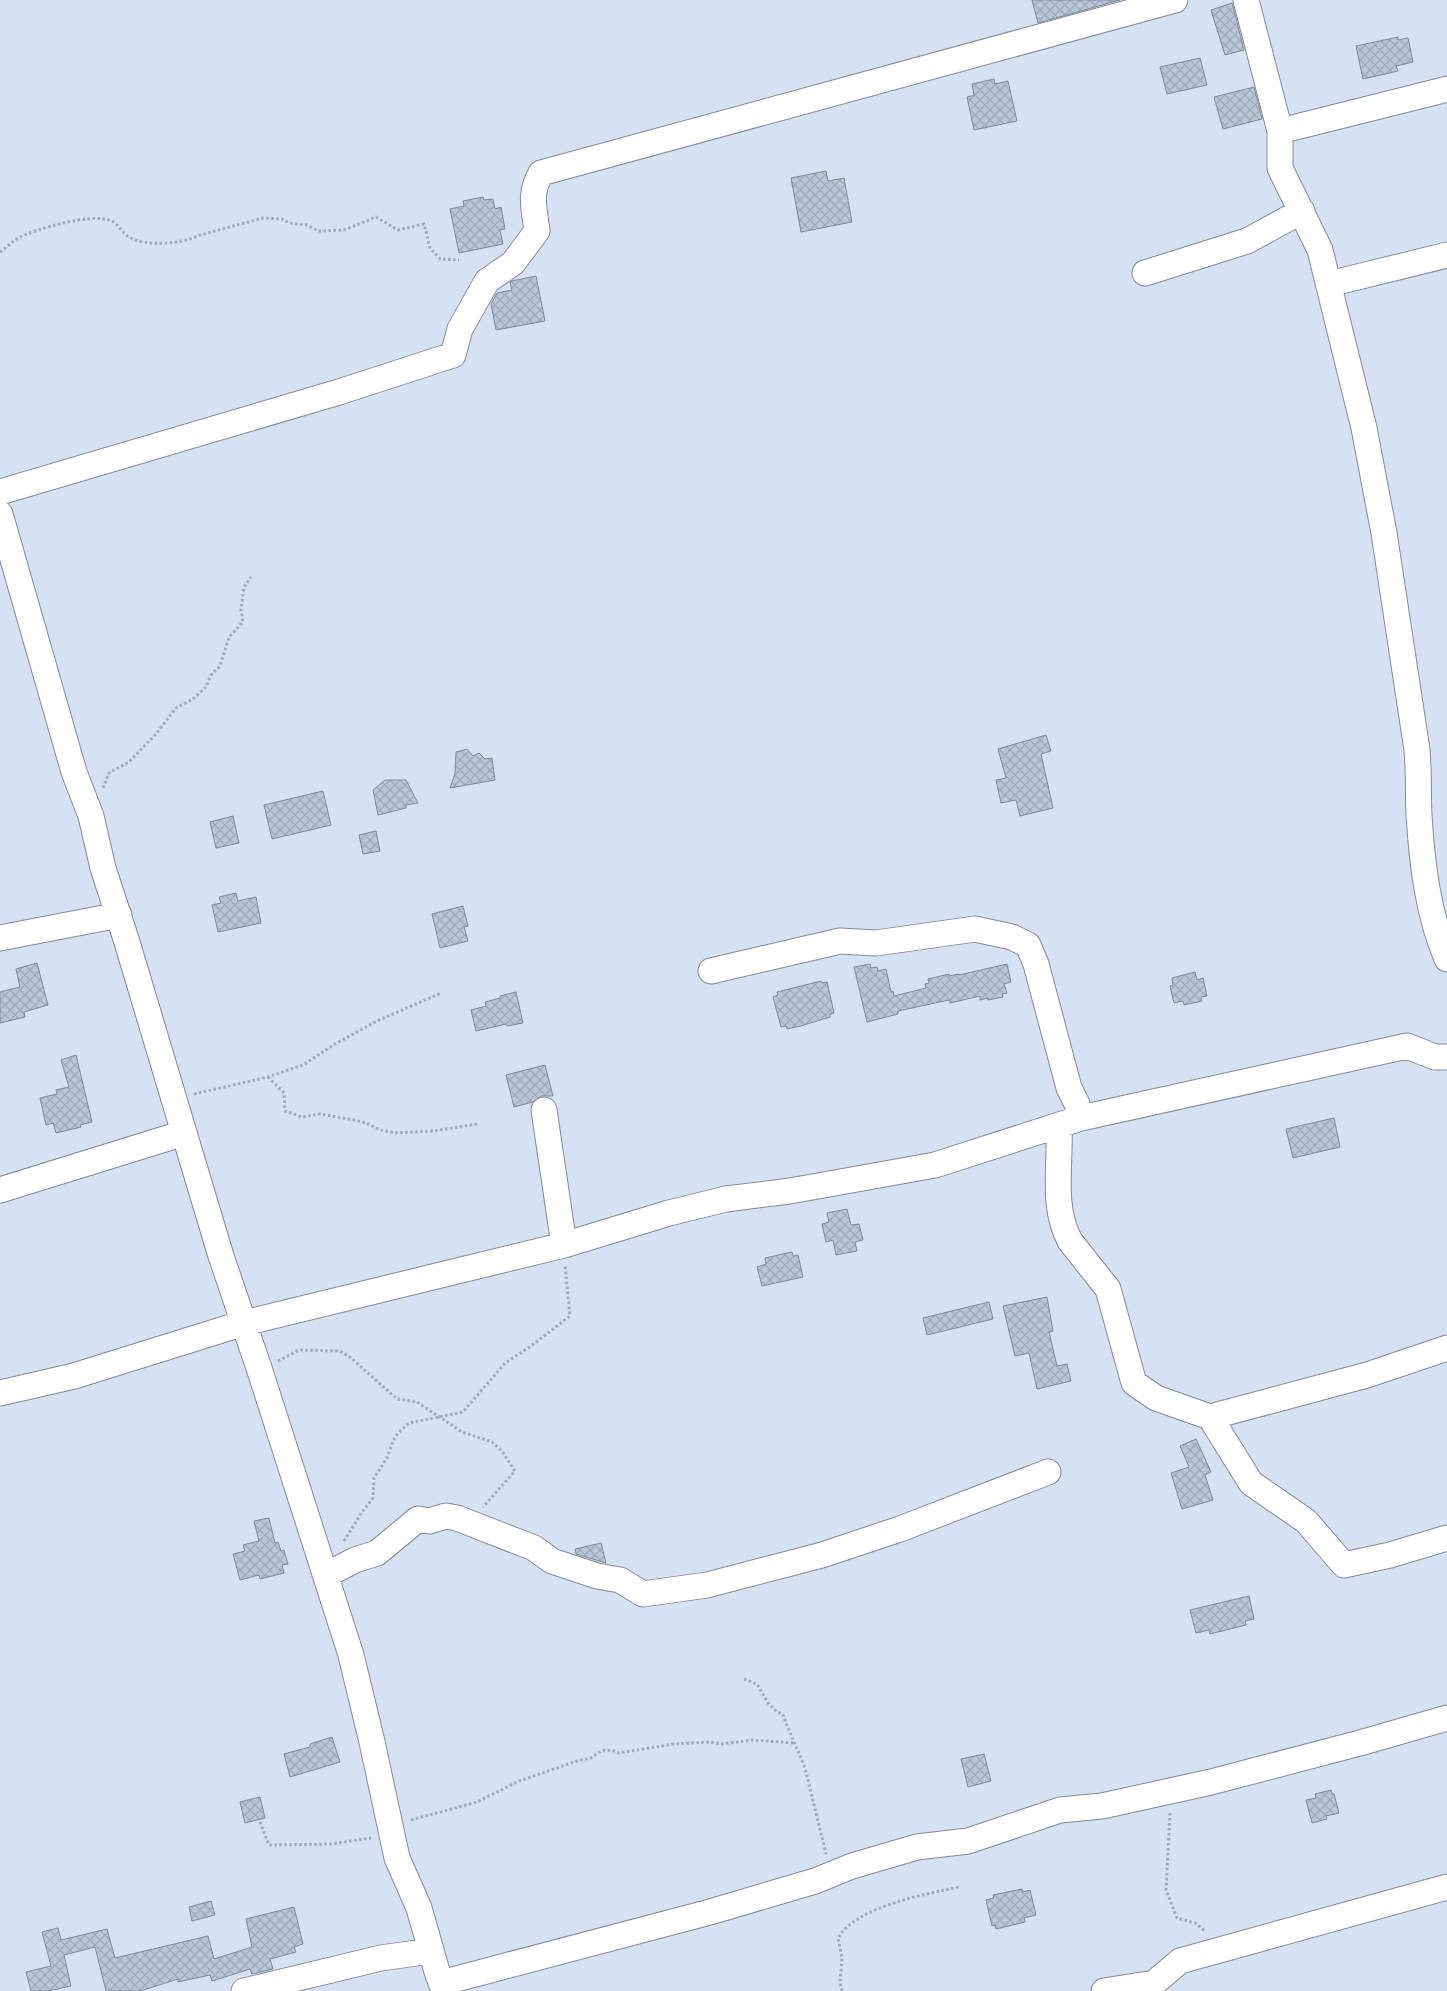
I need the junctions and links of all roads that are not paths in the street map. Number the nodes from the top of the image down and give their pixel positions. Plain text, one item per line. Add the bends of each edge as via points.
1 (1175, 0) edge
2 (1246, 0) edge
3 (1447, 89) edge
4 (1280, 131) junction
5 (1302, 211) junction
6 (1447, 255) edge
7 (1145, 274) dead end
8 (1329, 284) junction
9 (0, 492) edge
10 (0, 514) edge
11 (118, 915) junction
12 (0, 938) edge
13 (1447, 959) edge
14 (711, 971) dead end
15 (1447, 1057) edge
16 (544, 1110) dead end
17 (1070, 1122) junction
18 (184, 1132) junction
19 (0, 1190) edge
20 (564, 1245) junction
21 (244, 1323) junction
22 (1447, 1348) edge
23 (0, 1393) edge
24 (1210, 1416) junction
25 (1048, 1472) dead end
26 (1447, 1538) edge
27 (326, 1575) junction
28 (1447, 1718) edge
29 (1447, 1887) edge
30 (431, 1951) junction
31 (443, 1987) edge
32 (1155, 1987) edge
33 (244, 1991) edge
34 (1104, 1991) edge

1 - 9 street via 541,173 534,186 533,199 537,231 513,263 487,281 460,329 453,355
2 - 4 street
3 - 4 street
4 - 5 street via 1280,168
5 - 7 street via 1247,241
5 - 8 street via 1320,250
6 - 8 street
8 - 13 street via 1364,428 1384,533 1417,750 1422,854 1429,900
10 - 11 street
11 - 12 street
11 - 18 street
14 - 17 street via 840,941 876,943 975,929 1012,936 1028,945 1036,964 1069,1088 1077,1104
15 - 17 street via 1435,1057 1407,1046
16 - 20 street
17 - 20 street via 935,1165 726,1199
17 - 24 street via 1060,1140 1057,1193 1066,1233 1108,1289 1134,1383 1156,1398
18 - 19 street
18 - 21 street
20 - 21 street
21 - 23 street via 74,1376
21 - 27 street
22 - 24 street via 1367,1375
24 - 26 street via 1251,1483 1306,1521 1344,1565
25 - 27 street via 822,1555 707,1585 643,1594 620,1580 552,1561 534,1548 446,1516 429,1521 418,1519 378,1553 355,1560
27 - 30 street via 353,1663 372,1742 383,1841 397,1858 419,1908
28 - 31 street via 1212,1782 1102,1806 1060,1810 968,1842 917,1847 815,1881
29 - 32 street via 1180,1961
30 - 31 street
30 - 33 street via 381,1958
32 - 34 street

